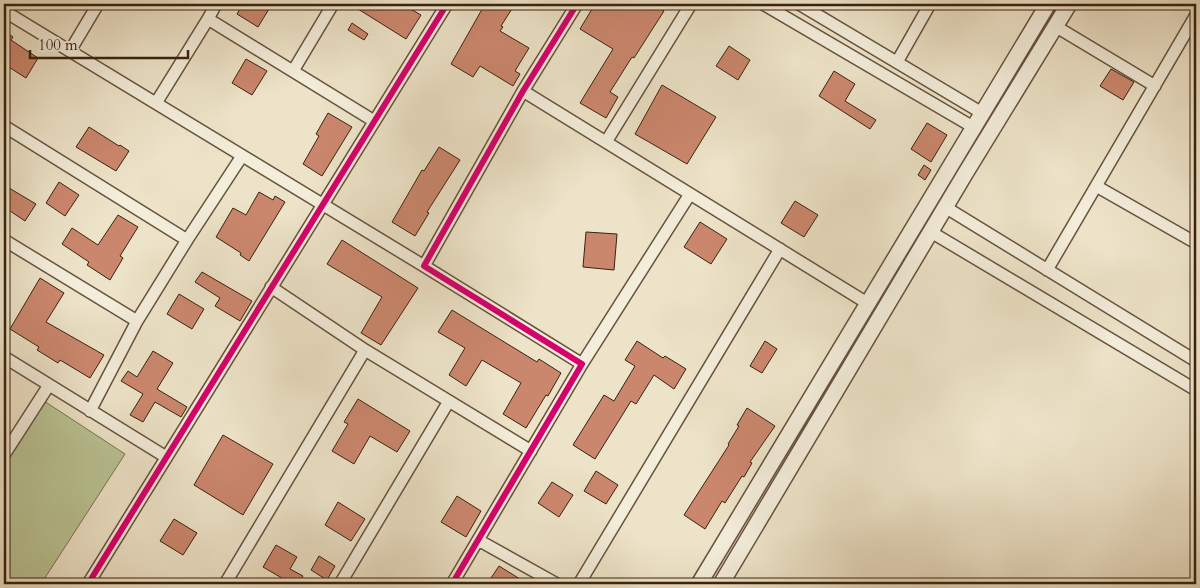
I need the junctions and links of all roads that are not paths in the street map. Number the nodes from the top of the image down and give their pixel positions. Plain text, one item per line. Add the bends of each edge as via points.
1 (98, 4) edge
2 (216, 4) edge
3 (334, 4) edge
4 (447, 4) edge
5 (577, 4) edge
6 (691, 4) edge
7 (762, 4) edge
8 (799, 4) edge
9 (930, 4) edge
10 (1048, 4) edge
11 (1069, 4) edge
12 (4, 11) edge
13 (1196, 15) edge
14 (208, 19) junction
15 (1055, 26) junction
16 (70, 51) junction
17 (897, 62) junction
18 (293, 71) junction
19 (1155, 86) junction
20 (524, 91) junction
21 (156, 104) junction
22 (982, 113) junction
23 (374, 121) junction
24 (4, 126) edge
25 (973, 127) junction
26 (606, 142) junction
27 (242, 156) junction
28 (1096, 186) junction
29 (690, 194) junction
30 (322, 205) junction
31 (945, 207) junction
32 (931, 232) junction
33 (4, 240) edge
34 (187, 240) junction
35 (1196, 243) edge
36 (780, 249) junction
37 (424, 266) junction
38 (1047, 270) junction
39 (271, 287) junction
40 (867, 303) junction
41 (137, 321) junction
42 (365, 350) junction
43 (4, 358) edge
44 (1196, 361) edge
45 (582, 364) junction
46 (49, 385) junction
47 (1196, 390) edge
48 (449, 401) junction
49 (90, 411) junction
50 (531, 451) junction
51 (4, 455) edge
52 (166, 457) junction
53 (478, 540) junction
54 (88, 584) edge
55 (225, 584) edge
56 (340, 584) edge
57 (452, 584) edge
58 (557, 584) edge
59 (579, 584) edge
60 (699, 584) edge
61 (721, 584) edge

1 - 16 street
2 - 14 street
3 - 18 street
4 - 23 street
5 - 20 street
6 - 26 street
7 - 25 street
8 - 17 street
9 - 17 street
10 - 22 street
11 - 15 street
12 - 16 street
13 - 19 street
14 - 18 street
14 - 21 street
15 - 19 street
15 - 31 street
16 - 21 street
17 - 22 street
18 - 23 street
19 - 28 street
20 - 26 street
20 - 37 street
21 - 27 street
22 - 25 street
23 - 30 street
24 - 34 street
25 - 40 street
26 - 29 street
27 - 30 street
27 - 34 street
28 - 35 street
28 - 38 street
29 - 36 street
29 - 45 street
30 - 37 street
30 - 39 street
31 - 32 street
31 - 38 street
32 - 47 street
32 - 61 street
33 - 41 street
34 - 41 street
36 - 40 street
36 - 59 street
37 - 45 street
38 - 44 street
39 - 42 street
39 - 52 street
40 - 60 street
41 - 49 street
42 - 48 street
42 - 55 street
43 - 46 street
45 - 50 street
46 - 49 street
46 - 51 street
48 - 50 street
48 - 56 street
49 - 52 street
50 - 53 street
52 - 54 street
53 - 57 street
53 - 58 street

